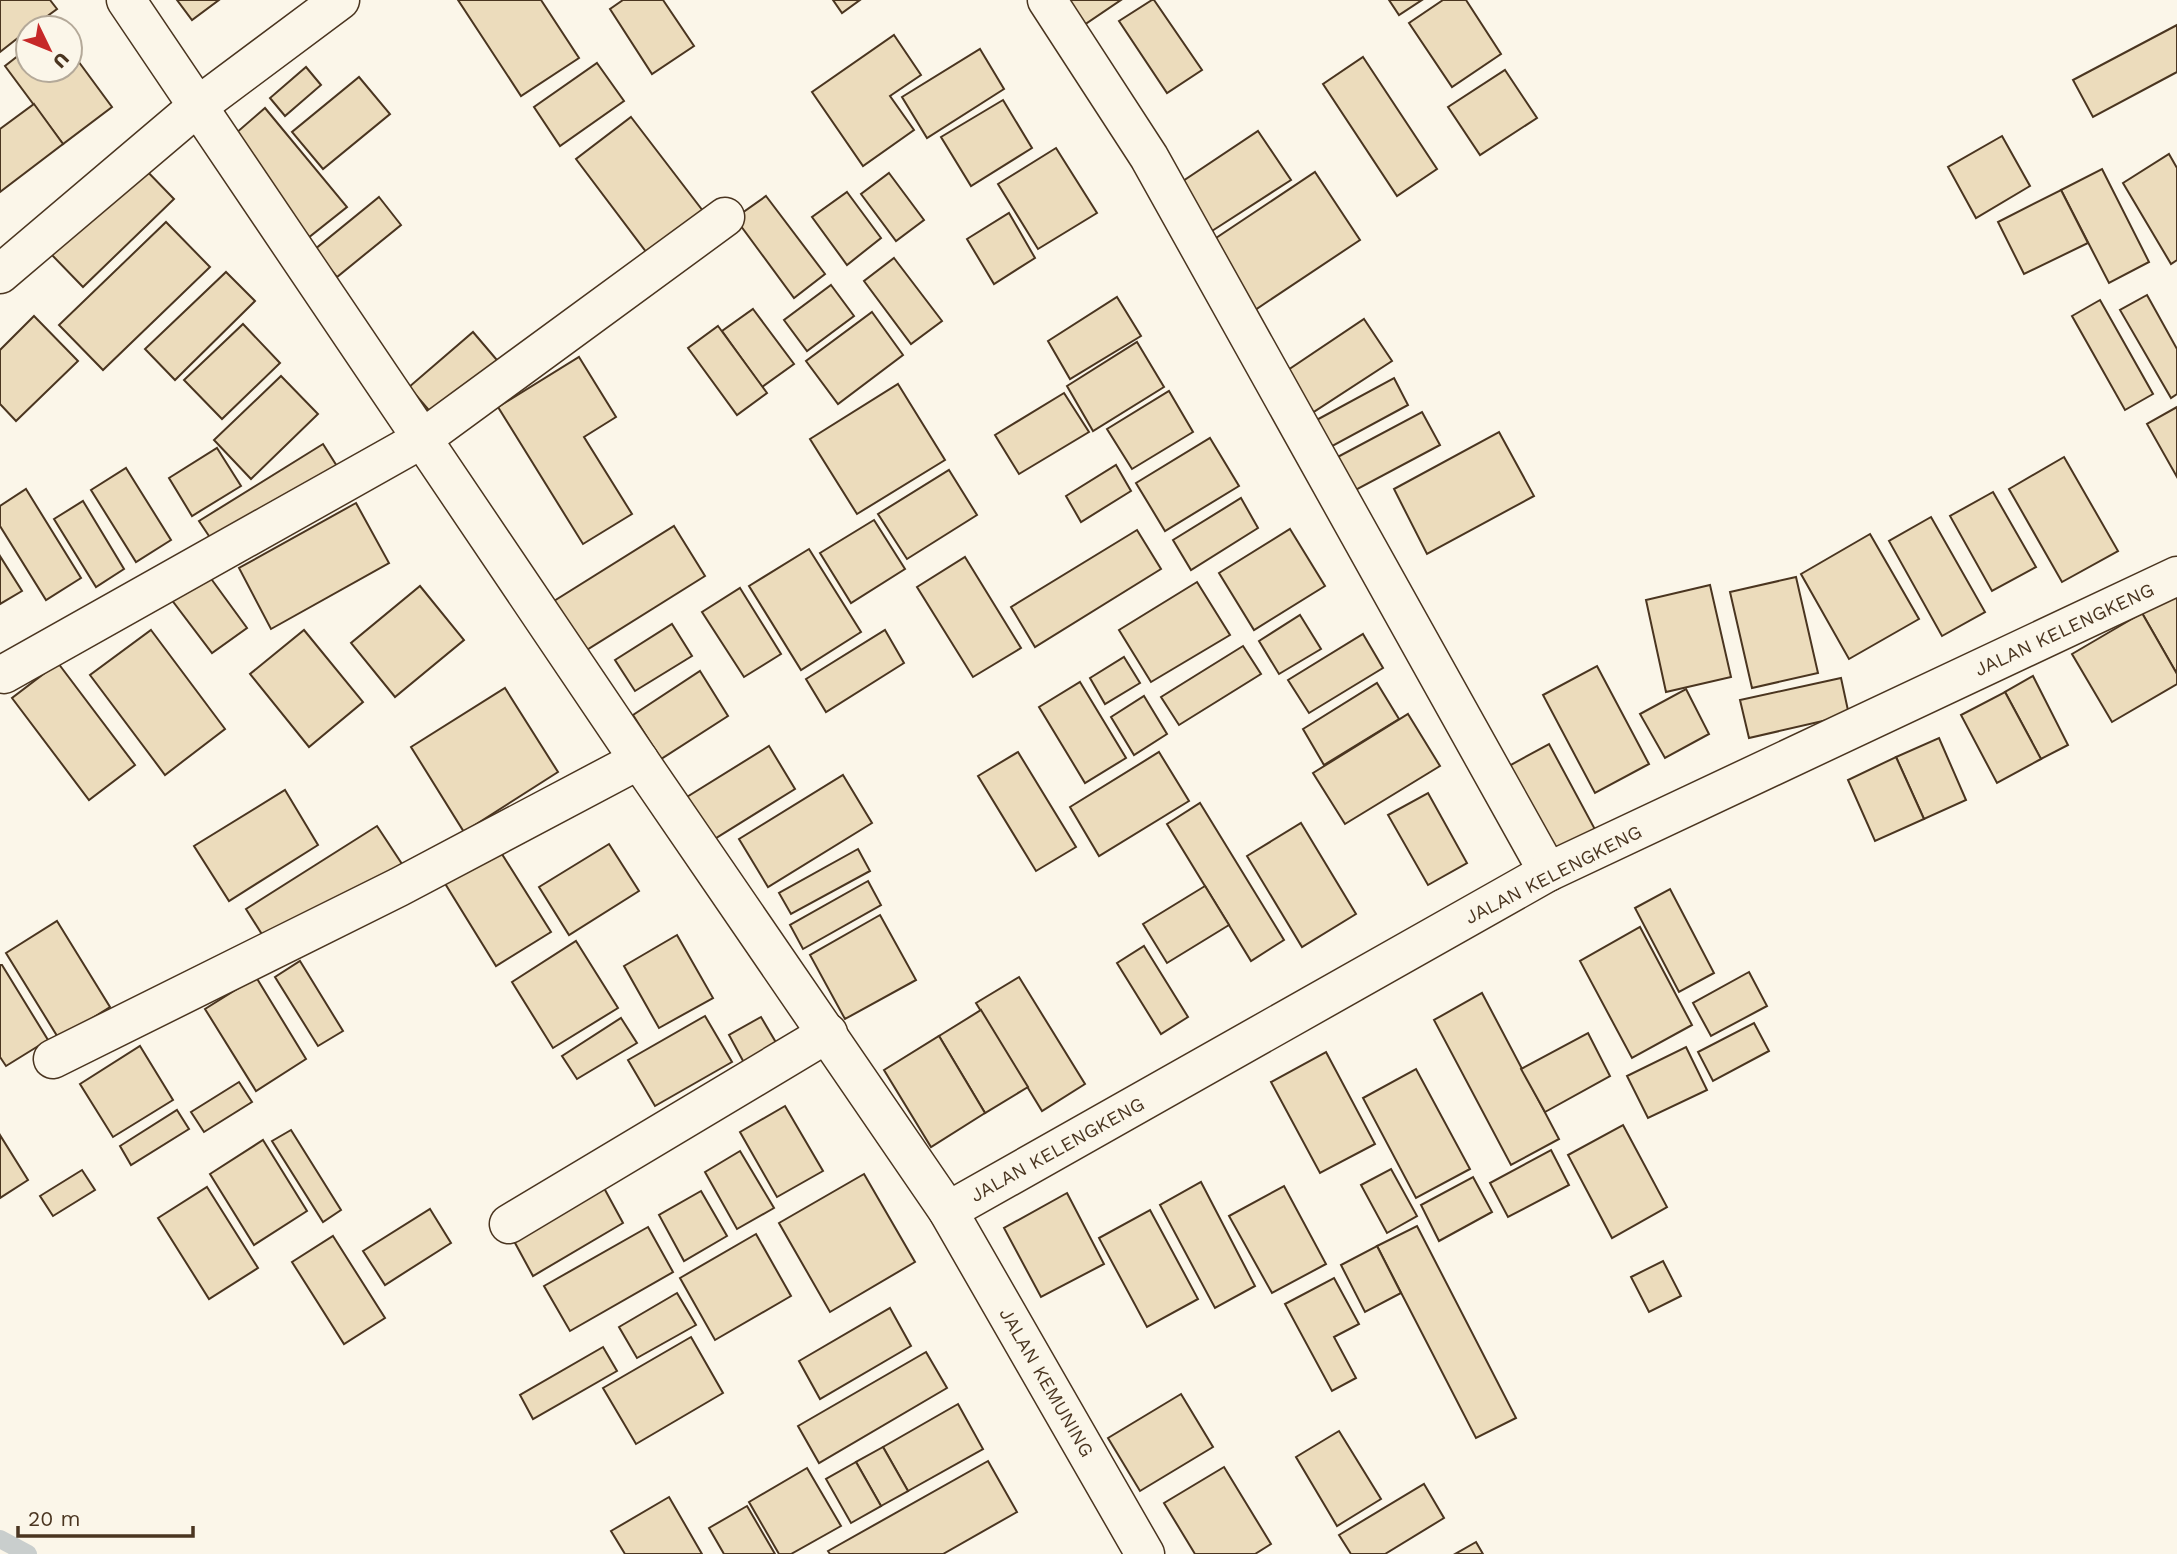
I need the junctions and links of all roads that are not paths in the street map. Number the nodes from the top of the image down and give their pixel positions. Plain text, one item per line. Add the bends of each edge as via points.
1 (126, 0) edge
2 (340, 0) edge
3 (1047, 0) edge
4 (198, 106) junction
5 (725, 217) dead end
6 (0, 274) edge
7 (422, 439) junction
8 (2177, 576) edge
9 (4, 674) dead end
10 (639, 760) junction
11 (1548, 872) junction
12 (828, 1034) junction
13 (53, 1059) dead end
14 (948, 1211) junction
15 (509, 1224) dead end
16 (1145, 1554) edge

1 - 4 street, JALAN KEMUNING
2 - 4 street
3 - 11 street via 1149,157
4 - 6 street
4 - 7 street, JALAN KEMUNING
5 - 7 street
7 - 9 street
7 - 10 street, JALAN KEMUNING
8 - 11 street, JALAN KELENGKENG
10 - 12 street, JALAN KEMUNING
10 - 13 street via 399,887
11 - 14 street, JALAN KELENGKENG
12 - 14 street, JALAN KEMUNING
12 - 15 street
14 - 16 street, JALAN KEMUNING

